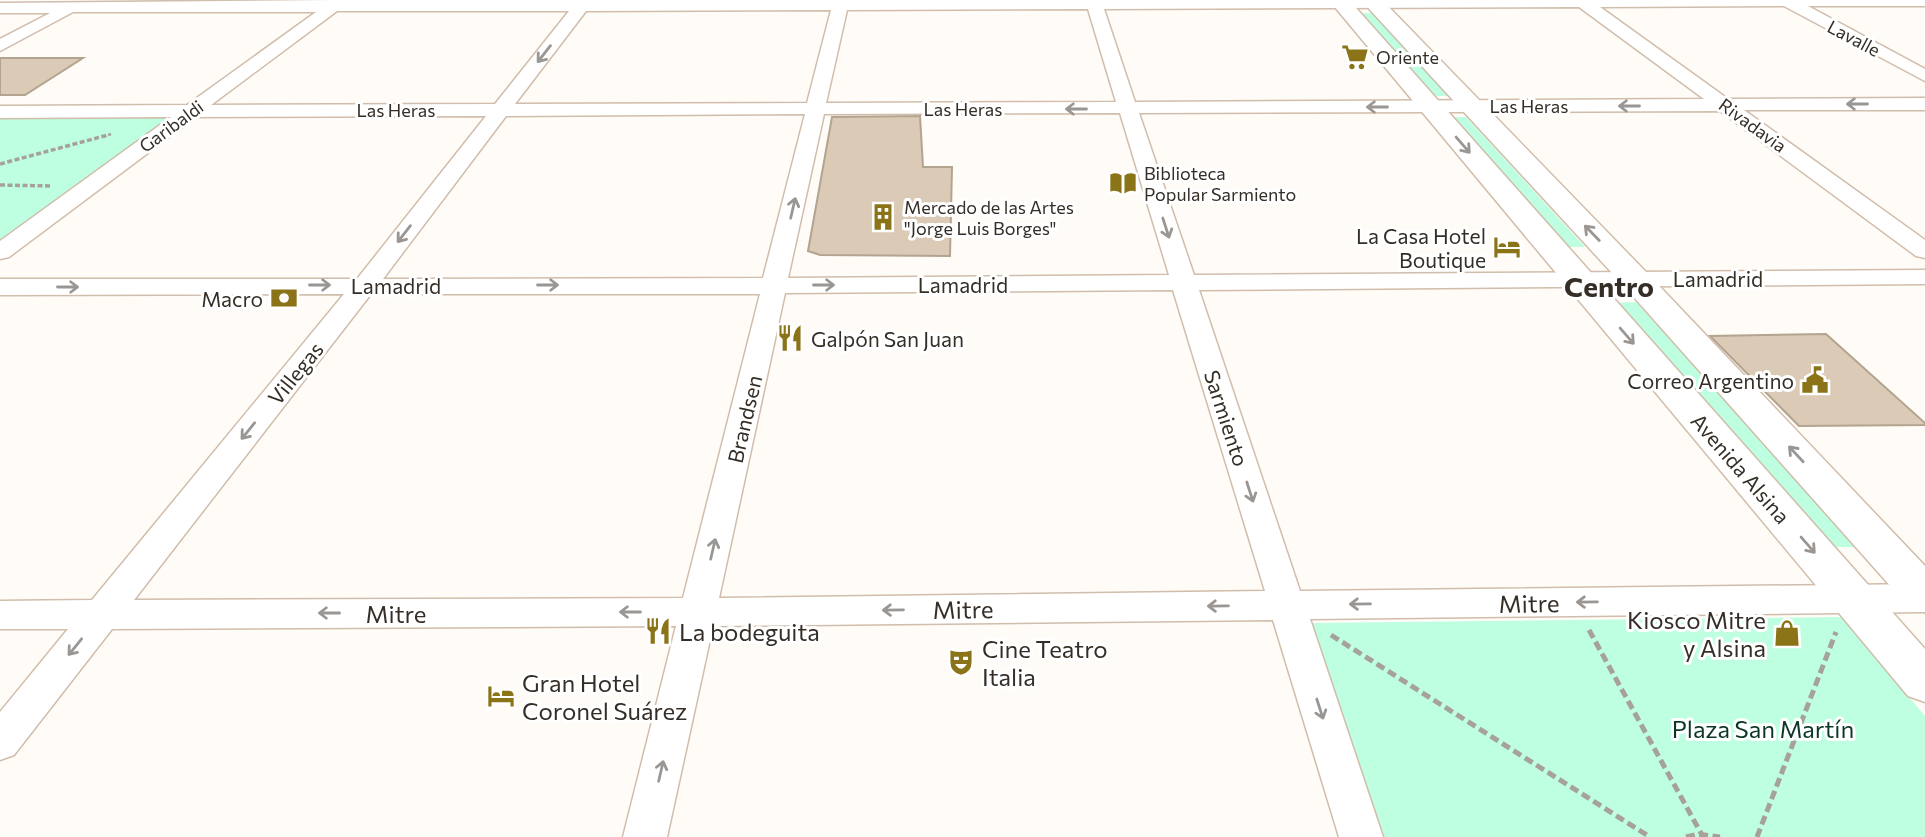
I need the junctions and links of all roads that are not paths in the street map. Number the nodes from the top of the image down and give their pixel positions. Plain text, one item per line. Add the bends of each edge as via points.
1 (1356, 1) edge
2 (1581, 1) edge
3 (1784, 1) edge
4 (1925, 1) edge
5 (841, 2) edge
6 (1094, 2) edge
7 (337, 3) edge
8 (583, 3) edge
9 (78, 4) edge
10 (0, 8) edge
11 (0, 46) edge
12 (1925, 76) edge
13 (1925, 104) edge
14 (1726, 105) junction
15 (1471, 106) junction
16 (1430, 107) junction
17 (1128, 108) junction
18 (501, 109) junction
19 (816, 110) junction
20 (192, 111) junction
21 (0, 112) edge
22 (1925, 251) edge
23 (0, 252) edge
24 (1925, 277) edge
25 (1579, 279) junction
26 (1635, 279) junction
27 (1184, 282) junction
28 (365, 285) junction
29 (775, 286) junction
30 (0, 288) edge
31 (1925, 596) edge
32 (1853, 599) junction
33 (1287, 605) junction
34 (698, 612) junction
35 (102, 614) junction
36 (0, 615) edge
37 (1925, 682) edge
38 (0, 742) edge
39 (645, 837) edge
40 (1360, 837) edge

1 - 2 street
1 - 6 street
1 - 15 main road
1 - 16 main road, Avenida Alsina
2 - 3 street
2 - 14 street, Rivadavia
3 - 4 street
3 - 12 street, Lavalle
5 - 6 street
5 - 8 street
5 - 19 street, Brandsen
6 - 17 street, Sarmiento
7 - 8 street
7 - 9 street
7 - 20 street, Garibaldi
8 -> 18 street, Villegas
9 - 10 street
9 - 11 street
13 -> 14 street, Las Heras
14 -> 15 street, Las Heras
14 - 22 street, Rivadavia
15 - 16 street, Las Heras
26 -> 15 main road
16 -> 17 street, Las Heras
16 -> 25 main road, Avenida Alsina
17 -> 19 street, Las Heras
17 -> 27 street, Sarmiento
18 - 19 street, Las Heras
18 - 20 street, Las Heras
18 -> 28 street, Villegas
29 -> 19 street, Brandsen
20 - 21 street, Las Heras
20 - 23 street, Garibaldi
24 - 26 street, Lamadrid
25 - 26 street, Lamadrid
25 - 27 street, Lamadrid
25 -> 32 main road, Avenida Alsina
31 -> 26 main road
29 -> 27 street, Lamadrid
27 -> 33 street, Sarmiento
28 -> 29 street, Lamadrid
30 -> 28 street, Lamadrid
28 -> 35 street, Villegas
34 -> 29 street, Brandsen
31 - 32 street, Mitre
32 -> 33 street, Mitre
32 - 37 main road, Avenida Alsina
33 -> 34 street, Mitre
33 -> 40 street, Sarmiento
34 -> 35 street, Mitre
39 -> 34 street, Brandsen
35 - 36 street, Mitre
35 -> 38 street, Villegas

